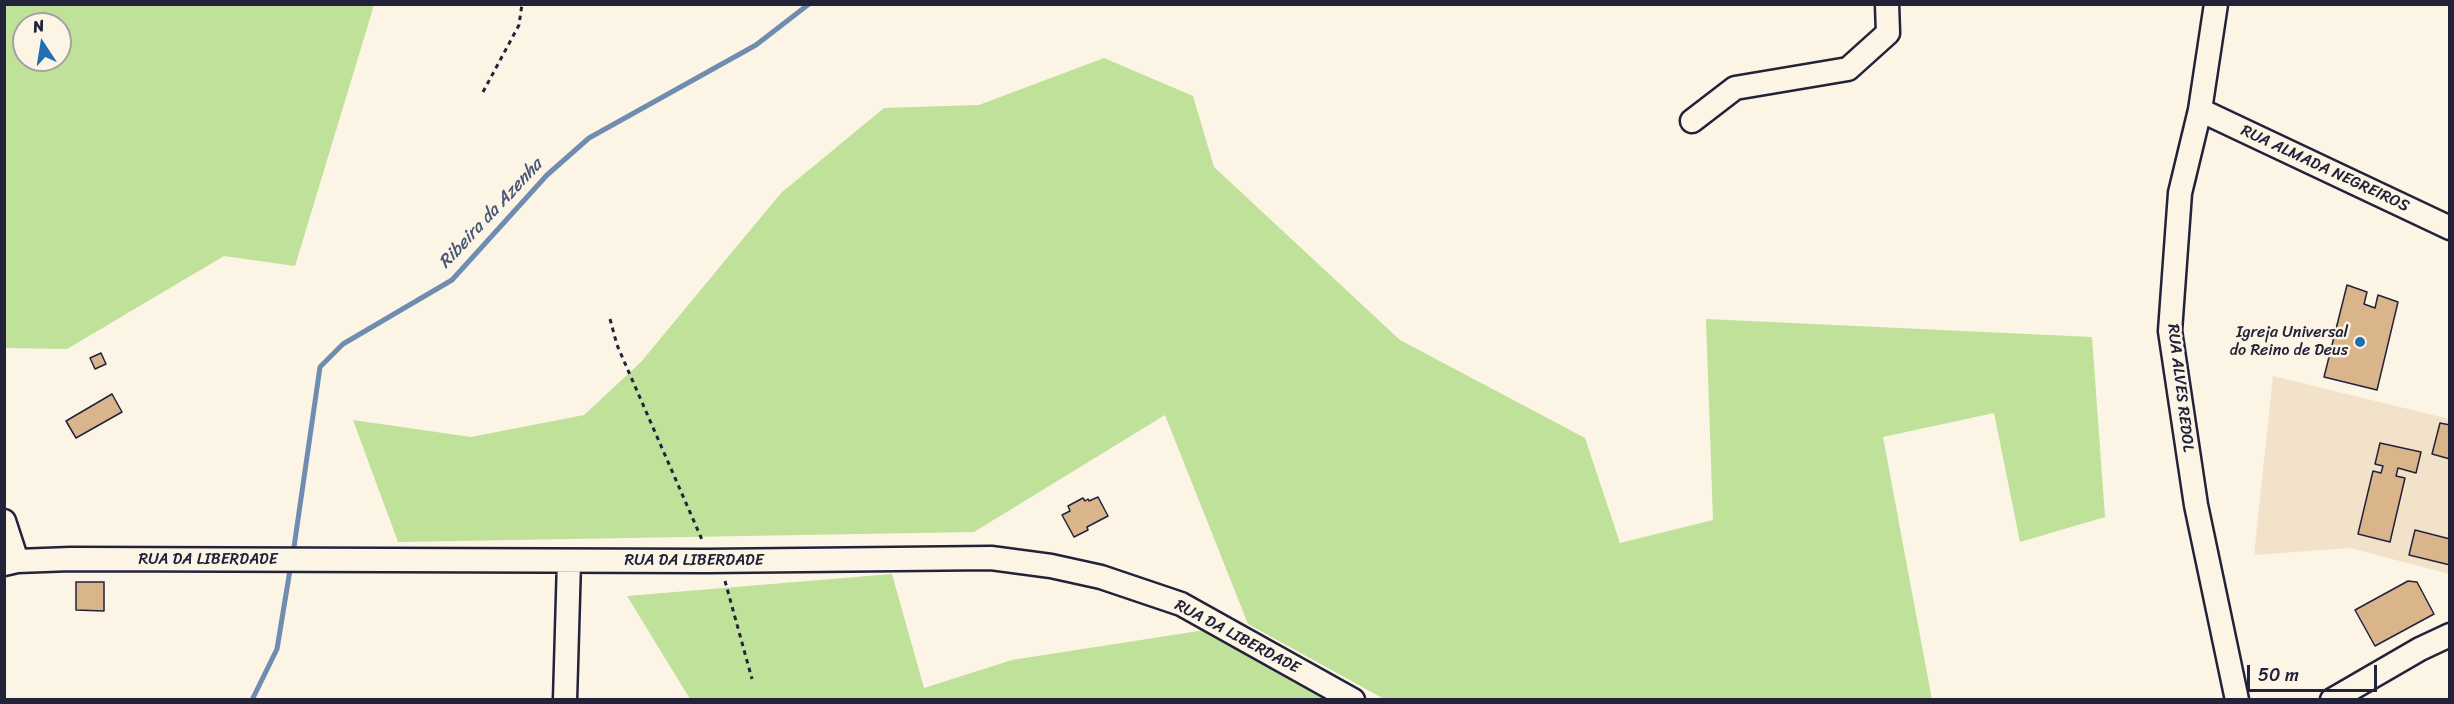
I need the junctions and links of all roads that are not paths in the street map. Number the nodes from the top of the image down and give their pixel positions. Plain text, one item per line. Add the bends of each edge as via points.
1 (1887, 4) edge
2 (2216, 4) edge
3 (2200, 110) junction
4 (1692, 121) dead end
5 (2450, 228) edge
6 (4, 521) edge
7 (569, 561) junction
8 (11, 562) edge
9 (2450, 635) edge
10 (2420, 649) junction
11 (2450, 653) edge
12 (565, 699) edge
13 (1353, 699) edge
14 (2237, 699) edge
15 (2332, 699) edge

1 - 4 street via 1888,33 1848,69 1735,88
2 - 3 street, RUA ALVES REDOL
3 - 5 street, RUA ALMADA NEGREIROS
3 - 14 street, RUA ALVES REDOL via 2180,193 2170,331 2196,505
6 - 8 street
7 - 8 street, RUA DA LIBERDADE
7 - 12 street
7 - 13 street, RUA DA LIBERDADE via 991,558 1061,568 1181,604
9 - 10 street
10 - 11 street
10 - 15 street

